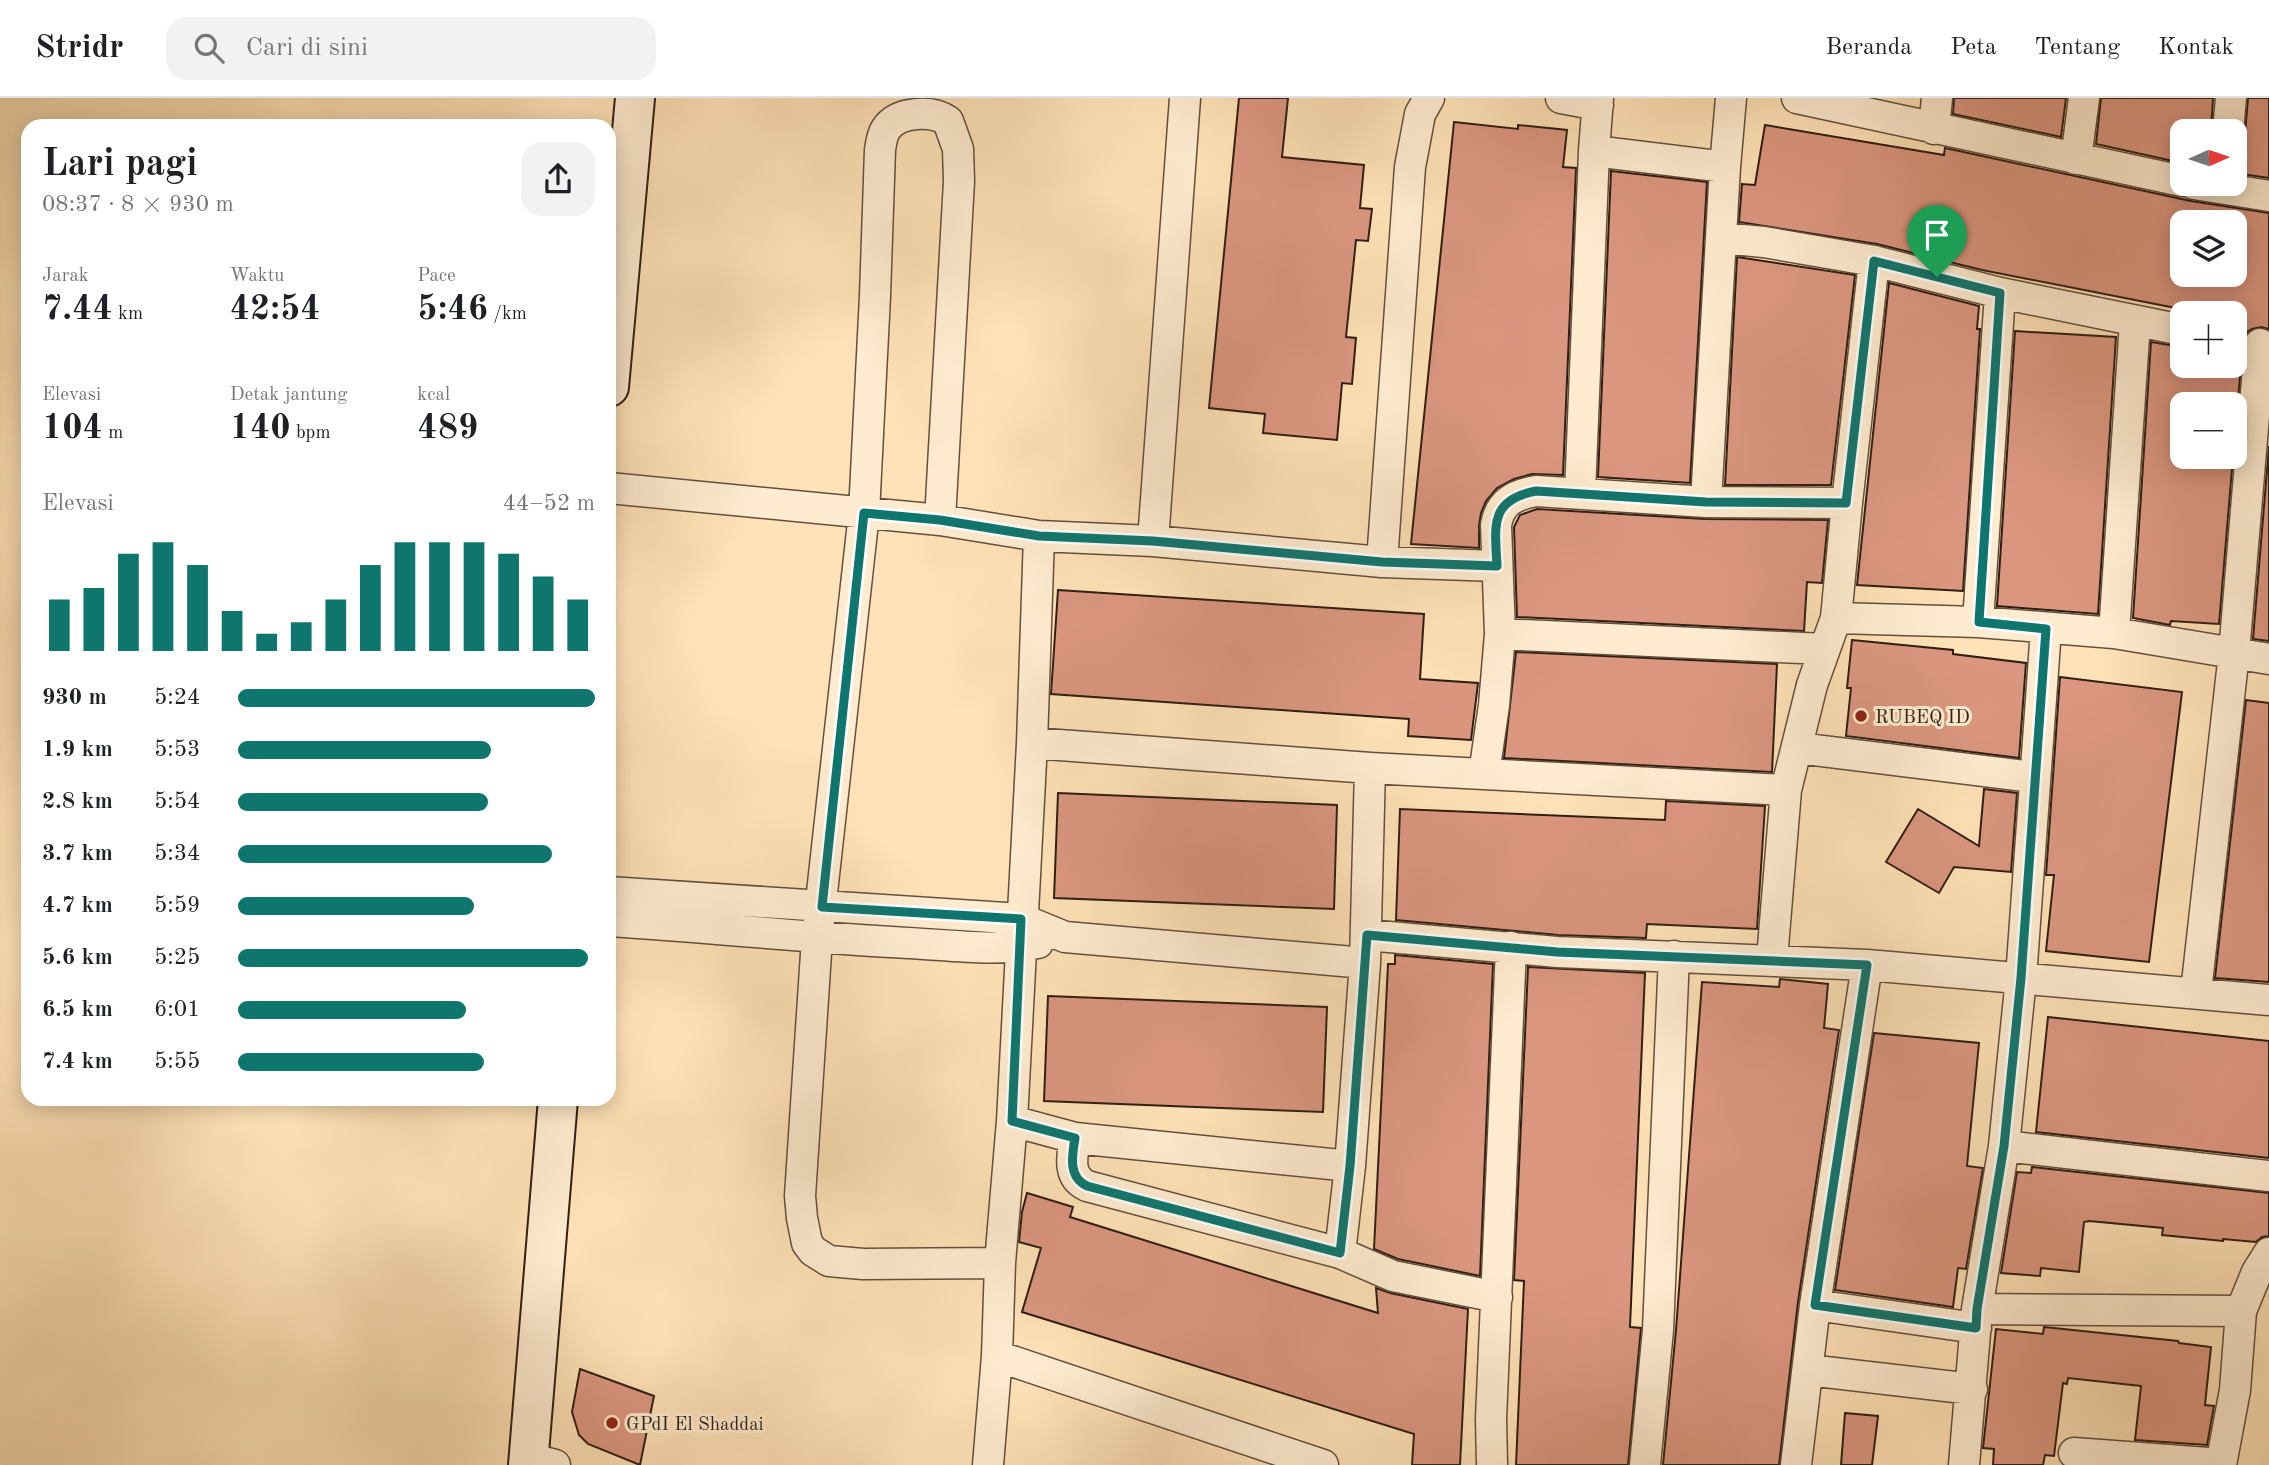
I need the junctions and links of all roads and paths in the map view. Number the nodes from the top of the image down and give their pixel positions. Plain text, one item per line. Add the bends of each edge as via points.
1 (635, 98) edge
2 (1185, 98) edge
3 (1561, 98) edge
4 (1731, 98) edge
5 (1797, 98) edge
6 (1937, 98) edge
7 (2084, 98) edge
8 (2231, 98) edge
9 (1423, 100) edge
10 (1598, 101) edge
11 (2229, 119) edge
12 (1934, 129) junction
13 (1594, 151) junction
14 (2076, 159) junction
15 (1725, 167) junction
16 (2170, 179) edge
17 (2247, 192) edge
18 (2269, 196) edge
19 (1721, 238) junction
20 (1874, 261) junction
21 (2000, 293) junction
22 (616, 309) edge
23 (2135, 322) junction
24 (2170, 328) edge
25 (2255, 344) edge
26 (616, 489) edge
27 (1580, 493) junction
28 (1706, 502) junction
29 (1846, 503) junction
30 (864, 513) junction
31 (940, 520) junction
32 (1039, 536) junction
33 (1153, 541) junction
34 (1382, 562) junction
35 (1497, 566) junction
36 (1836, 618) junction
37 (1979, 622) junction
38 (2046, 629) junction
39 (2114, 633) junction
40 (1500, 634) junction
41 (1824, 649) junction
42 (2234, 653) junction
43 (2269, 659) edge
44 (1032, 743) junction
45 (1798, 748) junction
46 (1370, 768) junction
47 (1484, 774) junction
48 (2034, 777) junction
49 (1786, 790) junction
50 (616, 895) edge
51 (822, 907) junction
52 (653, 910) junction
53 (616, 919) edge
54 (1021, 933) junction
55 (817, 938) junction
56 (1511, 947) junction
57 (1366, 949) junction
58 (1674, 956) junction
59 (1772, 960) junction
60 (1867, 965) junction
61 (2021, 978) junction
62 (2196, 992) junction
63 (2269, 1000) edge
64 (558, 1106) edge
65 (1012, 1121) junction
66 (1075, 1138) junction
67 (2004, 1146) junction
68 (1350, 1166) junction
69 (2269, 1176) edge
70 (1340, 1253) junction
71 (2269, 1254) edge
72 (1000, 1263) junction
73 (1497, 1297) junction
74 (1815, 1305) junction
75 (2241, 1311) junction
76 (1976, 1319) junction
77 (998, 1356) junction
78 (1808, 1370) junction
79 (1972, 1389) junction
80 (2074, 1453) dead end
81 (537, 1462) edge
82 (2221, 1464) edge
83 (988, 1465) edge
84 (1323, 1465) edge
85 (1492, 1465) edge
86 (1644, 1465) edge
87 (1796, 1465) edge
88 (1964, 1465) edge

1 - 22 street
2 - 33 street
3 - 10 street
4 - 15 street
5 - 12 street
6 - 12 street
7 - 14 street
8 - 11 street
9 - 34 street via 1410,167
10 - 13 street
12 - 14 street
13 - 15 street
13 - 27 street
14 - 16 street
15 - 19 street
17 - 18 street
19 - 20 street
19 - 28 street
20 - 21 street
20 - 29 street
21 - 23 street
21 - 37 street
23 - 24 street
23 - 39 street
25 - 42 street
26 - 30 street
27 - 28 street
27 - 35 street via 1536,491 1507,501 1498,516
28 - 29 street
29 - 36 street
30 - 31 street
30 - 31 street via 880,150 887,127 897,118 934,115 948,121 954,135 959,181
30 - 51 street
31 - 32 street
32 - 33 street
32 - 44 street
33 - 34 street
34 - 35 street
35 - 40 street
36 - 37 street
36 - 41 street
37 - 38 street
38 - 39 street
38 - 48 street
39 - 42 street
40 - 41 street
40 - 47 street
41 - 45 street
42 - 43 street
42 - 62 street
44 - 46 street
44 - 54 street
45 - 48 street
45 - 49 street
46 - 47 street
46 - 57 street
47 - 49 street
48 - 61 street
49 - 59 street
50 - 52 street
51 - 52 street
51 - 54 street
51 - 55 street
52 - 53 street
52 - 55 street
54 - 55 street
54 - 57 street
54 - 65 street
55 - 72 street via 800,1196 807,1243 829,1261
56 - 57 street
56 - 58 street
56 - 73 street
57 - 68 street
58 - 59 street
58 - 86 street via 1658,1330
59 - 60 street
60 - 61 street
60 - 74 street
61 - 62 street
61 - 67 street
62 - 63 street
64 - 81 street
65 - 66 street
65 - 72 street
66 - 68 street
66 - 70 street via 1071,1159 1080,1183
67 - 69 street
67 - 76 street
68 - 70 street
70 - 73 street via 1393,1276
71 - 75 street
72 - 77 street
73 - 85 street
74 - 76 street
74 - 78 street
75 - 76 street
75 - 82 street via 2235,1390
76 - 79 street
77 - 83 street
77 - 84 street
78 - 79 street
78 - 87 street
79 - 88 street
80 - 82 street

